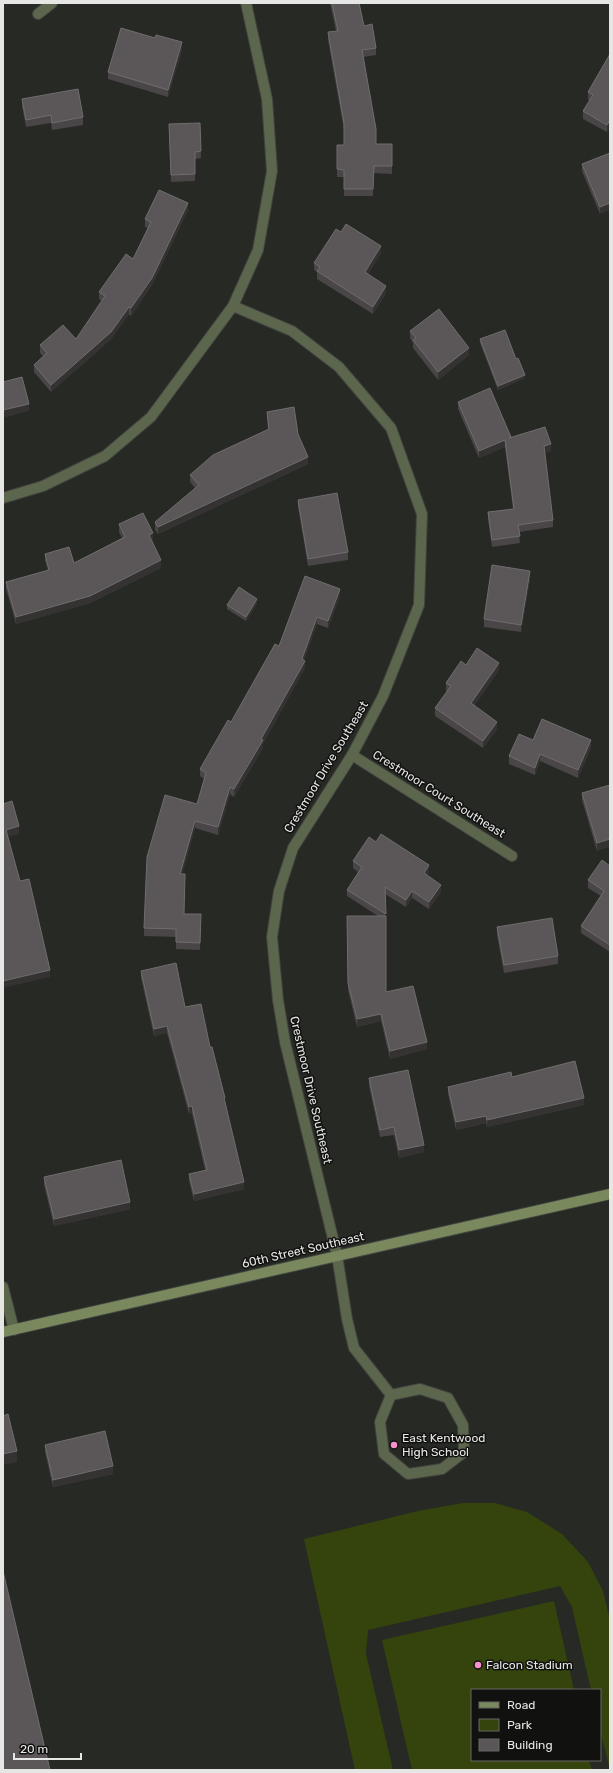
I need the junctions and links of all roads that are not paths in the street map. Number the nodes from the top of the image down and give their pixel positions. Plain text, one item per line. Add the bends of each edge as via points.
1 (52, 3) edge
2 (246, 3) edge
3 (38, 14) dead end
4 (232, 306) junction
5 (3, 498) edge
6 (352, 755) junction
7 (512, 856) dead end
8 (610, 1194) edge
9 (337, 1255) junction
10 (3, 1287) edge
11 (14, 1330) junction
12 (3, 1332) edge
13 (392, 1395) junction

1 - 3 street
2 - 4 street via 268,98 272,171 258,250
4 - 5 street via 151,417 105,456 43,486
4 - 6 street, Crestmoor Drive Southeast via 292,331 339,367 391,428 422,514 419,605 383,696
6 - 7 street, Crestmoor Court Southeast
6 - 9 street, Crestmoor Drive Southeast via 293,848 279,891 272,937 285,1042
8 - 9 main road, 60th Street Southeast
9 - 11 main road, 60th Street Southeast
9 - 13 street, Crestmoor Drive Southeast via 346,1319 354,1348
10 - 11 street
11 - 12 main road, 60th Street Southeast
13 - 13 street via 420,1389 448,1398 462,1424 464,1452 442,1469 408,1474 384,1454 380,1422

